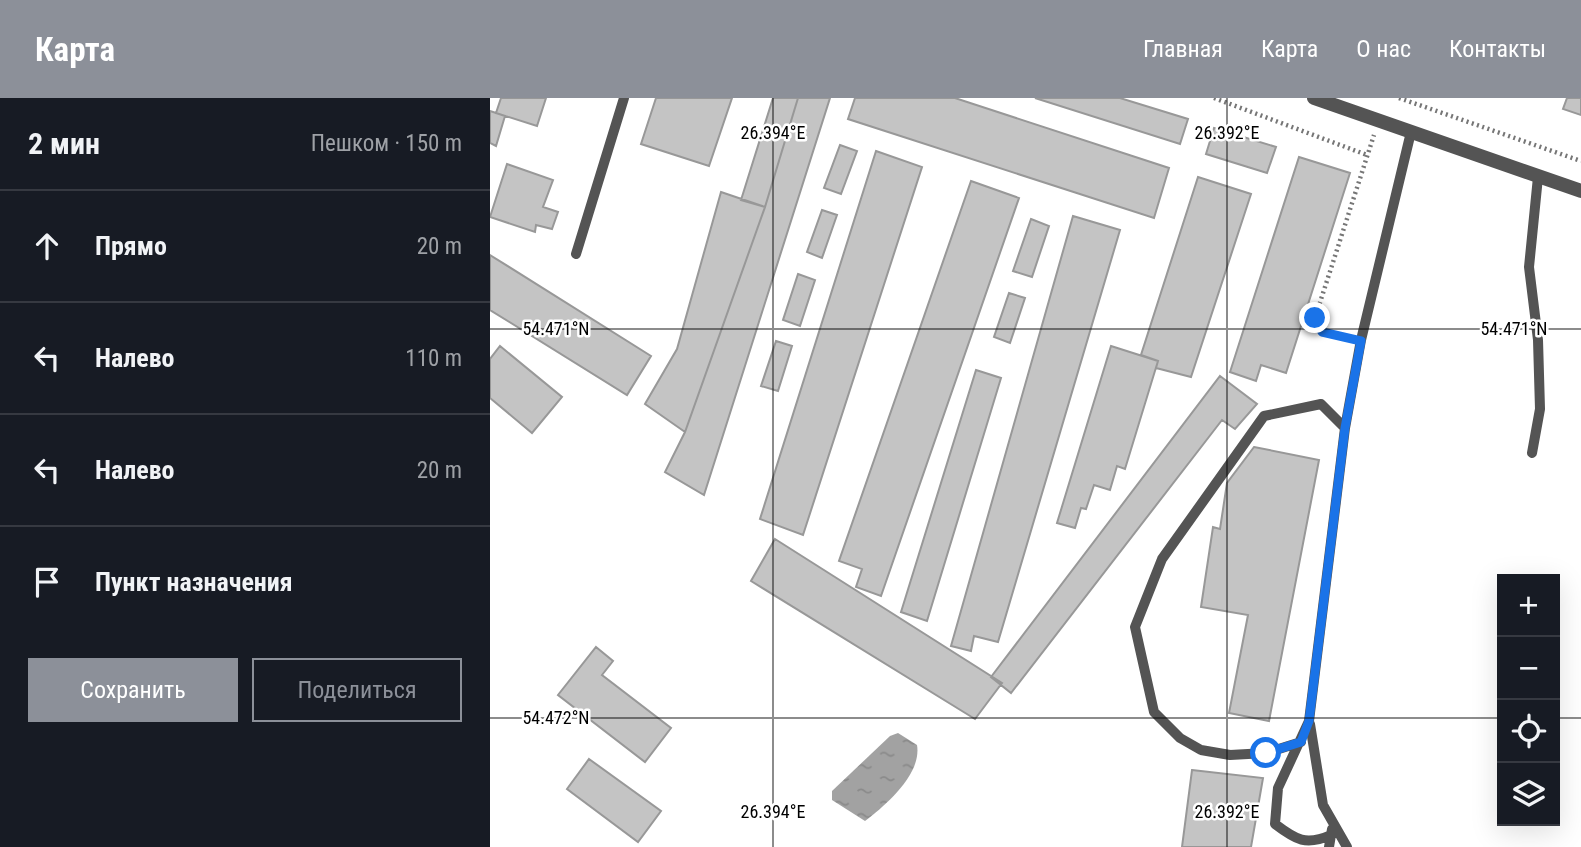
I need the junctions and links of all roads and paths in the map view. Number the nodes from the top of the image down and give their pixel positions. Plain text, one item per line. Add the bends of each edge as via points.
1 (624, 98) edge
2 (1214, 98) edge
3 (1399, 98) edge
4 (1321, 99) edge
5 (1378, 120) junction
6 (1411, 132) junction
7 (1367, 155) junction
8 (1581, 161) edge
9 (1538, 177) junction
10 (1581, 191) edge
11 (576, 254) dead end
12 (1361, 341) junction
13 (1345, 428) junction
14 (1532, 453) dead end
15 (1309, 721) junction
16 (1301, 742) junction
17 (1333, 822) junction
18 (1331, 835) junction
19 (1329, 847) edge
20 (1347, 847) edge

1 - 11 lane
2 - 7 path
3 - 8 path
4 - 5 street
5 - 6 street
5 - 7 path
6 - 9 street
6 - 12 lane
7 - 12 path via 1315,318 1322,332
9 - 10 street
9 - 14 lane via 1529,267 1540,409
12 - 13 lane
13 - 15 lane
13 - 16 lane via 1321,404 1264,416 1162,559 1135,627 1154,712 1180,738 1201,750 1230,755 1266,753
15 - 16 lane
15 - 17 lane via 1323,805
16 - 18 lane via 1278,788 1275,824 1292,837 1314,842
17 - 18 lane
17 - 20 lane
18 - 19 lane

